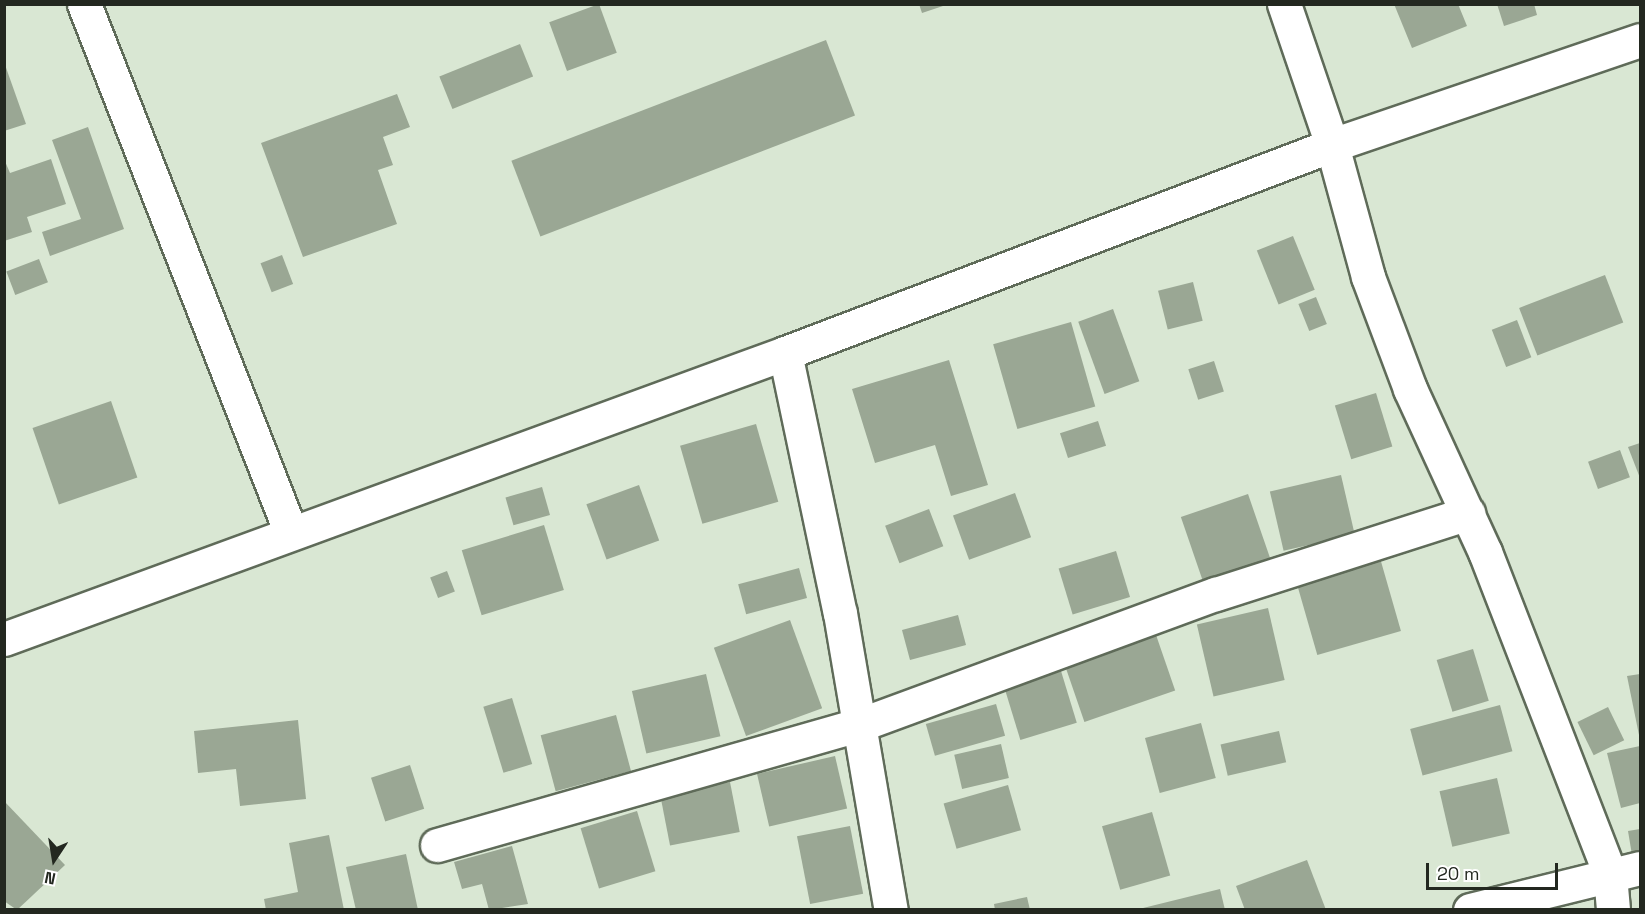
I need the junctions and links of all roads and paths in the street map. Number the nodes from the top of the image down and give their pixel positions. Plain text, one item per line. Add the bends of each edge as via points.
1 (84, 4) edge
2 (1284, 4) edge
3 (1641, 40) edge
4 (1332, 145) junction
5 (785, 353) junction
6 (1468, 513) junction
7 (291, 533) junction
8 (4, 639) edge
9 (859, 725) junction
10 (437, 845) dead end
11 (1625, 871) edge
12 (891, 909) edge
13 (1470, 909) edge
14 (1613, 909) edge

1 - 7 street
2 - 4 street
3 - 4 street
4 - 5 street
4 - 6 street via 1368,277 1410,389
5 - 7 street
5 - 9 street
6 - 9 street via 1216,594
6 - 11 street
7 - 8 street
9 - 10 street
9 - 12 street
11 - 13 street
11 - 14 street

